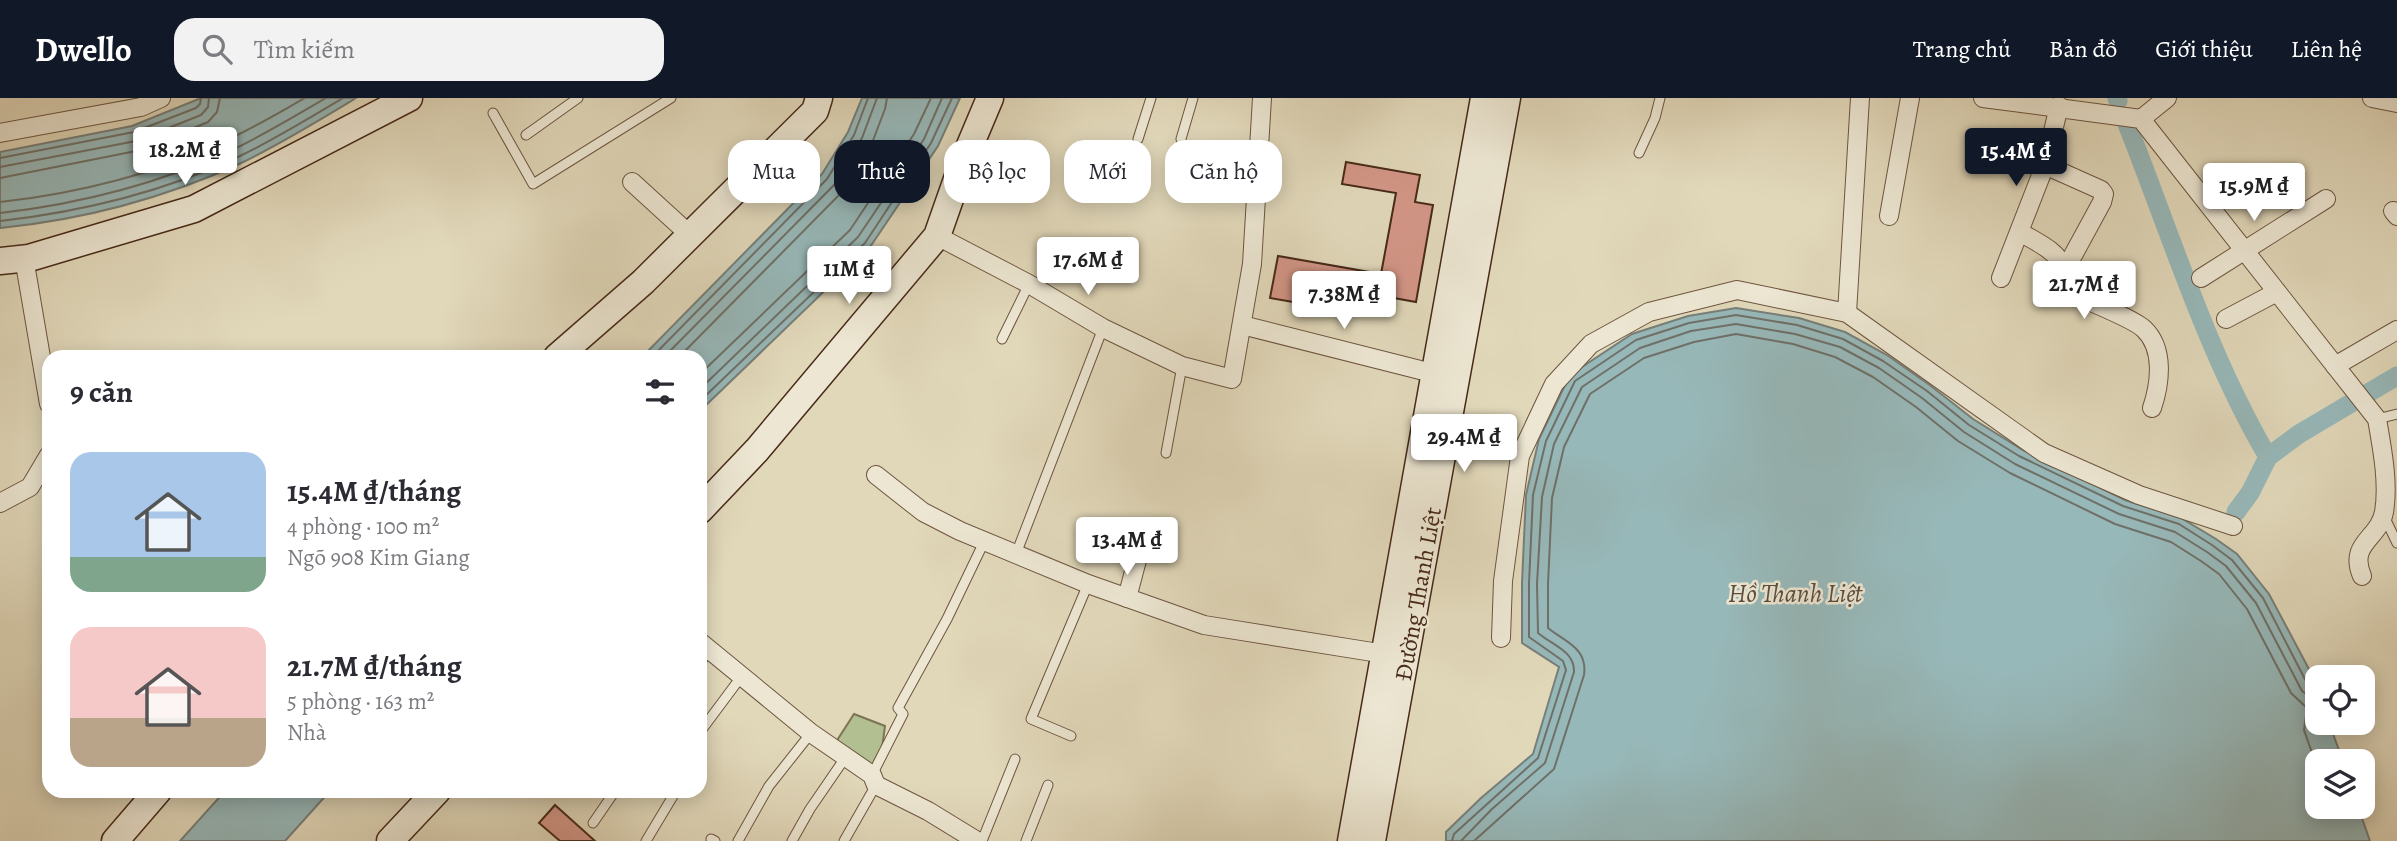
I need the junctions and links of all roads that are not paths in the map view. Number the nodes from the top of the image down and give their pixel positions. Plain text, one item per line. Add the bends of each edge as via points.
1 (161, 98) edge
2 (409, 98) edge
3 (578, 98) edge
4 (671, 98) edge
5 (819, 98) edge
6 (990, 98) edge
7 (1151, 98) edge
8 (1192, 98) edge
9 (1262, 98) edge
10 (1484, 98) edge
11 (1507, 98) edge
12 (1660, 98) edge
13 (1860, 98) edge
14 (1910, 98) edge
15 (1983, 98) edge
16 (2167, 98) edge
17 (2372, 98) edge
18 (2397, 103) edge
19 (2059, 106) junction
20 (494, 113) dead end
21 (2141, 119) junction
22 (0, 133) edge
23 (526, 135) dead end
24 (1138, 139) dead end
25 (1181, 139) dead end
26 (1639, 152) dead end
27 (2045, 165) junction
28 (632, 181) dead end
29 (2326, 199) dead end
30 (1889, 216) dead end
31 (2020, 232) junction
32 (690, 235) junction
33 (937, 236) junction
34 (2245, 251) junction
35 (12, 259) edge
36 (2065, 271) junction
37 (2001, 278) dead end
38 (2201, 278) dead end
39 (1030, 284) junction
40 (2277, 292) junction
41 (1847, 313) junction
42 (2226, 319) dead end
43 (1242, 325) junction
44 (1103, 328) junction
45 (2397, 330) edge
46 (1002, 339) dead end
47 (565, 350) edge
48 (1182, 366) junction
49 (2336, 367) junction
50 (1436, 374) junction
51 (42, 377) edge
52 (2152, 408) dead end
53 (2397, 414) edge
54 (2377, 418) junction
55 (1166, 453) dead end
56 (42, 467) edge
57 (876, 475) dead end
58 (0, 503) edge
59 (707, 503) edge
60 (2384, 514) junction
61 (2233, 526) dead end
62 (984, 542) junction
63 (2397, 543) edge
64 (1141, 545) dead end
65 (1016, 554) junction
66 (2362, 576) dead end
67 (1088, 584) junction
68 (1127, 598) junction
69 (1501, 638) dead end
70 (1385, 653) junction
71 (707, 655) edge
72 (741, 677) junction
73 (707, 723) edge
74 (811, 733) junction
75 (1071, 736) dead end
76 (845, 758) junction
77 (1014, 759) dead end
78 (874, 780) junction
79 (1048, 785) dead end
80 (152, 798) edge
81 (430, 798) edge
82 (609, 798) edge
83 (672, 798) edge
84 (593, 823) dead end
85 (115, 841) edge
86 (390, 841) edge
87 (646, 841) edge
88 (738, 841) edge
89 (792, 841) edge
90 (844, 841) edge
91 (979, 841) edge
92 (1026, 841) edge
93 (1351, 841) edge
94 (1372, 841) edge

1 - 22 street via 141,107
2 - 35 street via 194,209
3 - 23 lane
4 - 20 lane via 533,184
5 - 32 street via 815,111
6 - 33 street
7 - 24 lane
8 - 25 lane
9 - 43 street via 1252,264
10 - 50 street, Đường Thanh Liệt
11 - 94 street, Đường Thanh Liệt
12 - 26 lane
13 - 41 street
14 - 30 street
15 - 19 street
16 - 21 street
17 - 18 street
19 - 21 street
19 - 27 street
21 - 34 street
27 - 31 street
27 - 36 street via 2104,194
28 - 32 street
29 - 34 street
31 - 36 street via 2055,254
31 - 37 street
32 - 47 street
33 - 39 street
33 - 59 street
34 - 38 street
34 - 40 street
35 - 51 street
36 - 52 street via 2070,293 2144,328 2158,356
39 - 44 street
39 - 46 lane
40 - 42 street
40 - 49 street
41 - 61 street via 2044,453 2139,495
41 - 69 street via 1737,290 1649,312 1591,344 1554,384 1520,456 1503,581
43 - 48 street via 1232,379
43 - 50 street
44 - 48 street
44 - 65 lane
45 - 49 street
48 - 55 lane
49 - 54 street
50 - 70 street, Đường Thanh Liệt
53 - 54 lane
54 - 60 street
56 - 58 street via 30,487
57 - 62 street via 923,512
60 - 63 lane
60 - 66 street via 2359,552 2357,565
62 - 65 street
62 - 78 lane via 898,708 903,715
64 - 68 street
65 - 67 street
67 - 68 street
67 - 75 lane via 1031,719
68 - 70 street via 1204,625
70 - 93 street, Đường Thanh Liệt
71 - 72 street
72 - 73 lane
72 - 74 street
74 - 76 street
74 - 88 lane via 769,786
76 - 78 street
76 - 89 lane
77 - 91 lane
78 - 90 lane
78 - 91 street
79 - 92 lane
80 - 85 street
81 - 86 street
82 - 84 lane
83 - 87 lane

